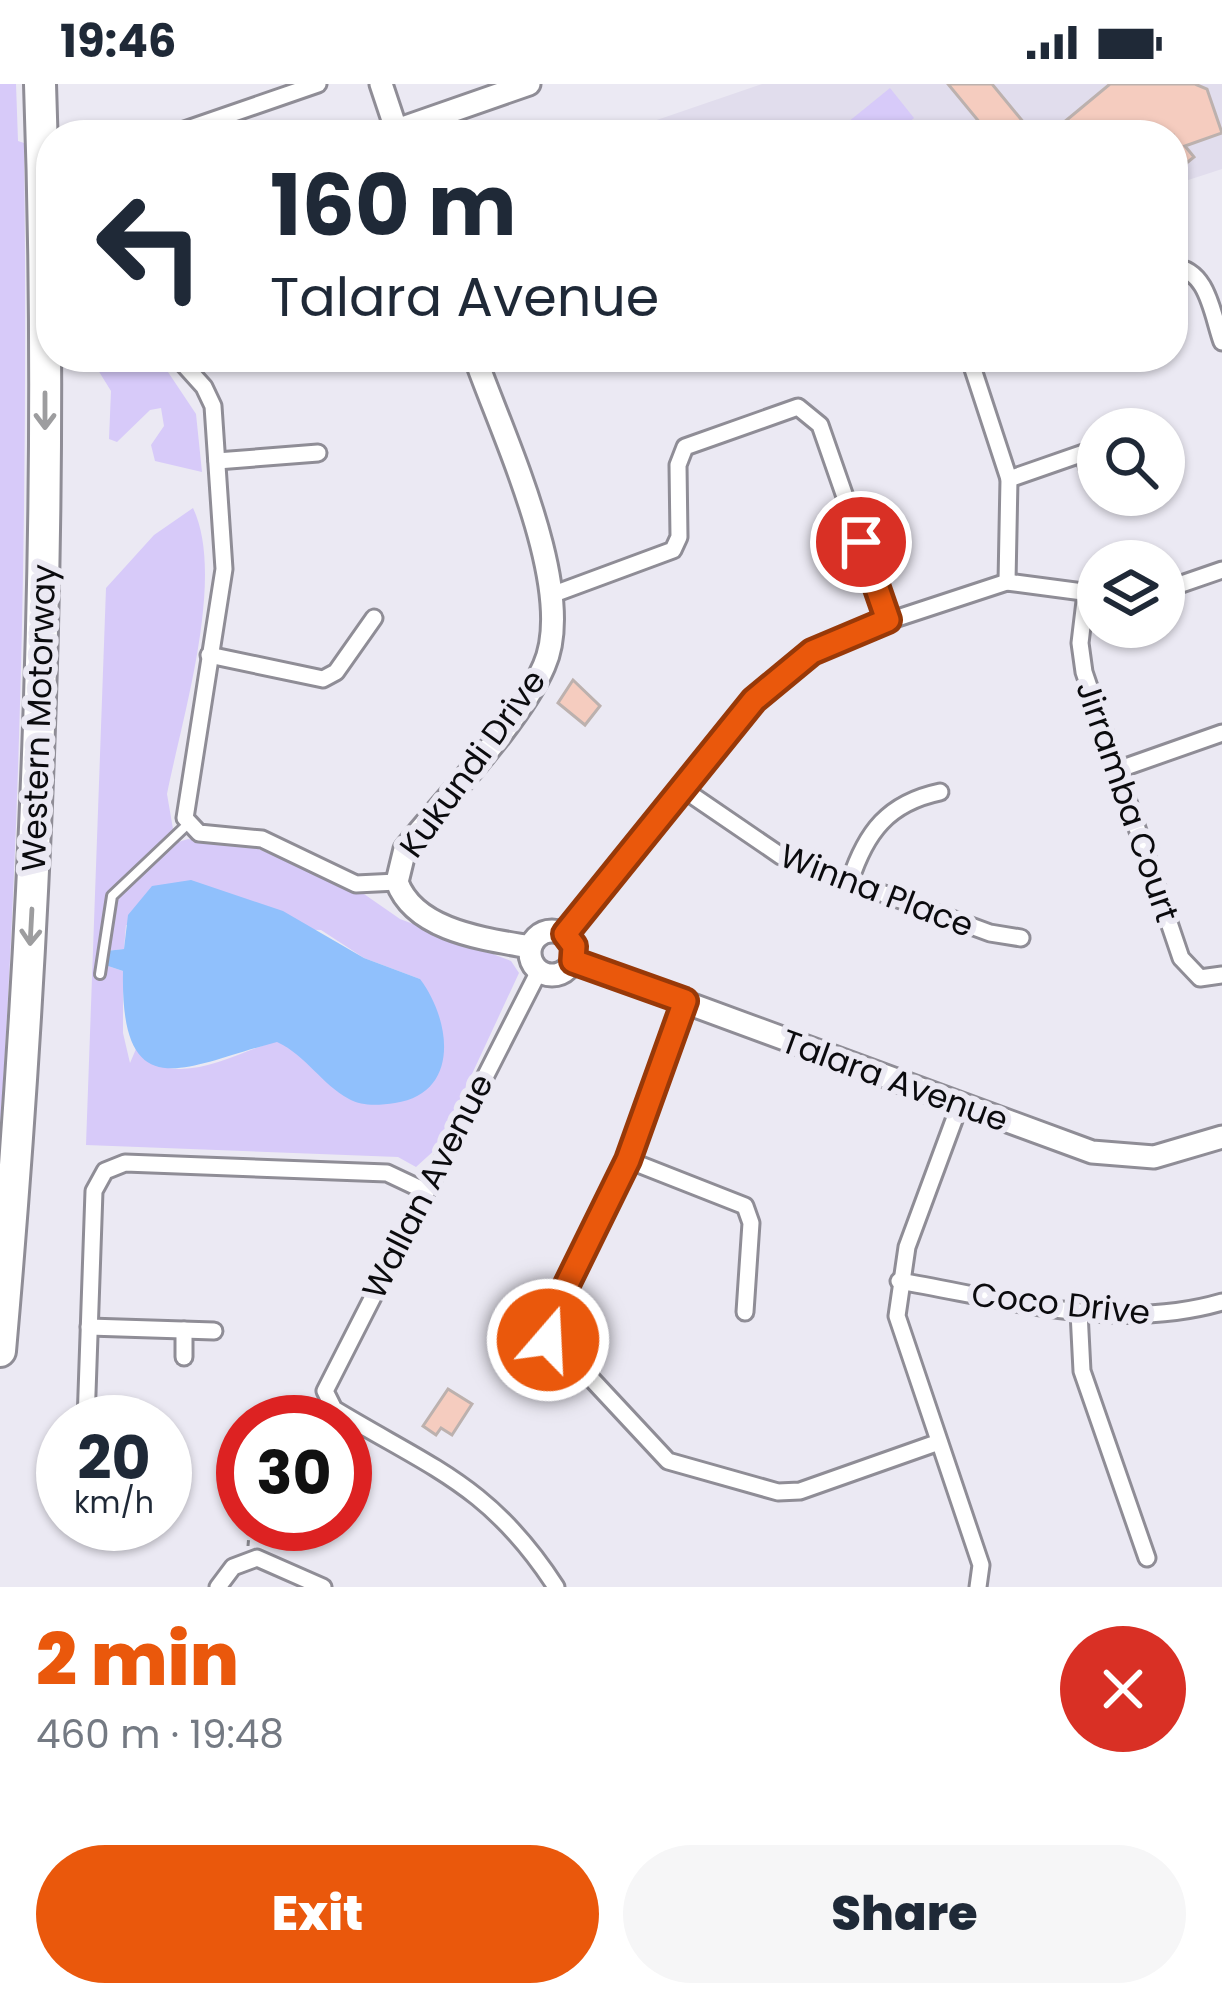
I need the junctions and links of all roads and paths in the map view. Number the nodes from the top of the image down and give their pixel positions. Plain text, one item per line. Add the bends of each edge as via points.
1 (40, 84) edge
2 (318, 84) edge
3 (381, 84) edge
4 (529, 84) edge
5 (41, 120) edge
6 (214, 120) edge
7 (394, 120) edge
8 (431, 120) edge
9 (1188, 270) edge
10 (1222, 342) edge
11 (45, 372) edge
12 (191, 372) edge
13 (480, 372) edge
14 (974, 372) edge
15 (318, 453) dead end
16 (1077, 455) edge
17 (217, 461) junction
18 (1009, 479) junction
19 (1222, 569) edge
20 (1007, 582) junction
21 (1185, 582) edge
22 (1077, 592) edge
23 (554, 594) junction
24 (374, 618) dead end
25 (888, 620) junction
26 (1084, 648) edge
27 (209, 655) junction
28 (1222, 733) edge
29 (1117, 770) junction
30 (680, 787) junction
31 (940, 792) dead end
32 (188, 824) junction
33 (850, 880) junction
34 (397, 882) junction
35 (565, 934) junction
36 (1021, 938) dead end
37 (530, 947) junction
38 (573, 961) junction
39 (539, 971) junction
40 (100, 974) dead end
41 (1222, 975) edge
42 (685, 1001) junction
43 (960, 1105) junction
44 (1222, 1137) edge
45 (628, 1160) junction
46 (423, 1190) junction
47 (899, 1281) junction
48 (1222, 1302) edge
49 (745, 1312) dead end
50 (1079, 1312) junction
51 (89, 1327) junction
52 (184, 1330) junction
53 (214, 1331) dead end
54 (0, 1351) edge
55 (184, 1358) dead end
56 (87, 1395) edge
57 (939, 1442) junction
58 (250, 1551) edge
59 (1147, 1558) dead end
60 (251, 1559) junction
61 (218, 1587) edge
62 (323, 1587) edge
63 (556, 1587) edge
64 (978, 1587) edge

1 -> 5 highway, Western Motorway
2 - 6 street
3 - 7 street
4 - 8 street
9 - 10 street via 1200,280
11 -> 54 highway, Western Motorway via 40,705
12 - 17 street via 211,399
13 - 23 street, Kukundi Drive
14 - 18 street
15 - 17 street
16 - 18 street
17 - 27 street via 224,569
18 - 20 street
19 - 21 street
20 - 22 street
20 - 25 street
23 - 25 street via 667,555 679,537 685,447 798,407 820,425
23 - 34 street, Kukundi Drive via 553,634 537,682 404,849
24 - 27 street via 323,680
25 - 30 street via 782,674
26 - 29 street, Jirramba Court via 1082,664
27 - 32 street via 184,806
28 - 29 street
29 - 41 street, Jirramba Court via 1184,964 1200,977
30 - 33 street, Winna Place via 772,851
30 - 35 street
31 - 33 street via 892,809 861,848
32 - 34 street via 206,835 262,839 350,882
32 - 40 lane via 112,896
33 - 36 street, Winna Place
34 - 37 street, Kukundi Drive via 425,916
35 - 37 street via 544,932
35 - 38 street
37 - 39 street
38 - 39 street via 559,975
38 - 42 street, Talara Avenue
39 - 46 street, Wallan Avenue
42 - 43 street, Talara Avenue
42 - 45 street
43 - 44 street, Talara Avenue via 1120,1157 1166,1155
43 - 47 street
45 - 49 street via 745,1206
45 - 57 street via 547,1334 664,1458 787,1493
46 - 51 street via 387,1173 114,1166 94,1192
46 - 63 street, Wallan Avenue via 327,1381 328,1403 472,1489
47 - 50 street, Coco Drive
47 - 57 street via 899,1329
48 - 50 street, Coco Drive via 1153,1316
50 - 59 street via 1082,1371
51 - 52 street
51 - 56 street
52 - 53 street
52 - 55 street
57 - 64 street via 981,1565
58 - 60 path
60 - 61 street via 232,1567
60 - 62 street

